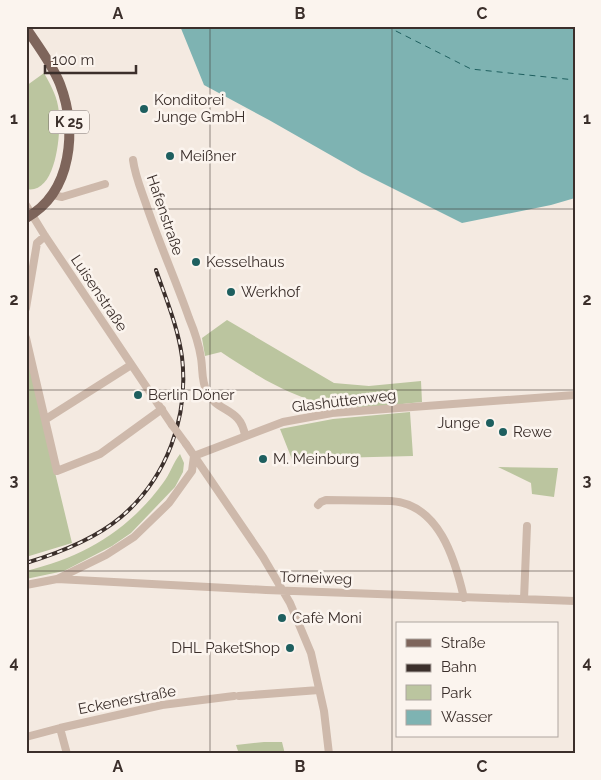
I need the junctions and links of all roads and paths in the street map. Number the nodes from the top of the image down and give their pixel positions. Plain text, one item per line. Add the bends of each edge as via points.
1 (26, 28) edge
2 (133, 160) dead end
3 (105, 184) dead end
4 (53, 195) junction
5 (26, 205) edge
6 (29, 216) edge
7 (45, 236) junction
8 (26, 308) edge
9 (26, 338) edge
10 (131, 365) junction
11 (575, 395) edge
12 (162, 409) junction
13 (46, 419) junction
14 (244, 436) junction
15 (194, 456) junction
16 (318, 505) dead end
17 (527, 526) dead end
18 (57, 579) junction
19 (26, 585) edge
20 (284, 591) junction
21 (464, 598) junction
22 (524, 600) junction
23 (575, 601) edge
24 (319, 690) junction
25 (60, 728) junction
26 (26, 737) edge
27 (67, 754) edge
28 (329, 754) edge

1 - 4 main road, K 25 via 52,67 66,100 70,139 66,164
2 - 14 street, Hafenstraße via 156,232 190,318 207,393 236,416 242,423
3 - 4 street via 62,197
4 - 6 main road, K 25
5 - 6 street, Luisenstraße
6 - 7 street, Luisenstraße
7 - 8 street via 37,243
7 - 10 street, Luisenstraße
9 - 13 street
10 - 12 street, Luisenstraße
10 - 13 street
11 - 14 street, Glashüttenweg via 332,413 283,422
12 - 13 street via 100,454 57,471
12 - 15 street, Luisenstraße, bridge
14 - 15 street, Glashüttenweg
15 - 18 street via 192,471 169,504 151,522 106,555
15 - 20 street, Luisenstraße
16 - 21 street via 326,500 391,501 416,508 444,539 457,569
17 - 22 street
18 - 19 street
18 - 20 street, Torneiweg
20 - 21 street, Torneiweg
20 - 24 street, Luisenstraße via 311,653
21 - 22 street, Torneiweg
22 - 23 street, Torneiweg
24 - 25 street, Eckenerstraße via 162,705
24 - 28 street, Luisenstraße
25 - 26 street, Eckenerstraße
25 - 27 street

